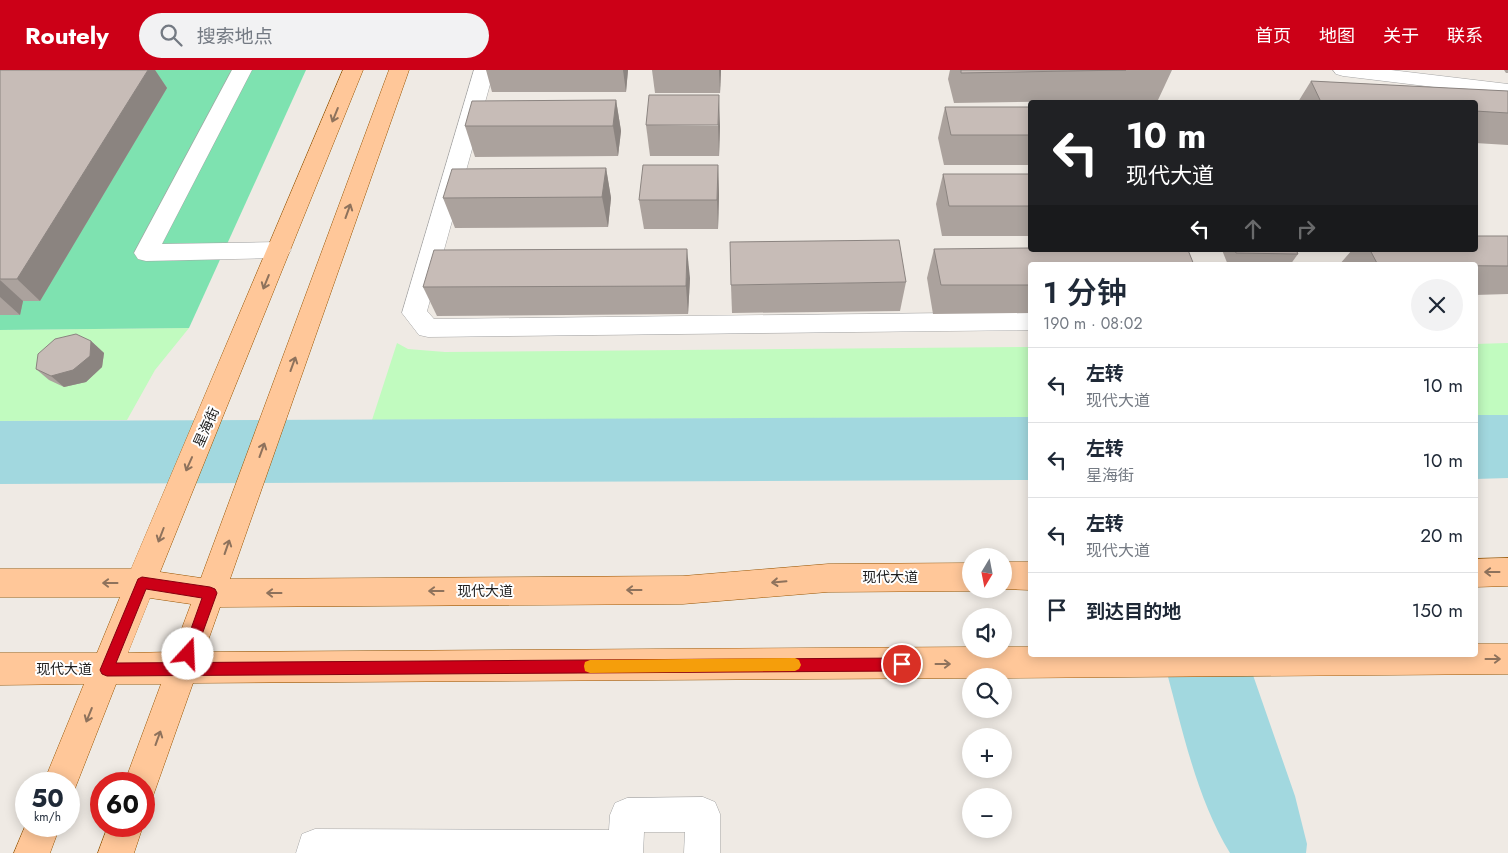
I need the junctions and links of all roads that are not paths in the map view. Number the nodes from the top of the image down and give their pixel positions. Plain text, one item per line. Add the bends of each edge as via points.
1 (242, 70) edge
2 (353, 70) edge
3 (399, 70) edge
4 (484, 70) edge
5 (1343, 70) edge
6 (1488, 70) edge
7 (1508, 90) edge
8 (279, 250) junction
9 (1028, 321) edge
10 (1478, 572) edge
11 (1508, 572) edge
12 (1012, 576) edge
13 (1028, 576) edge
14 (962, 577) edge
15 (0, 583) edge
16 (142, 583) junction
17 (210, 593) junction
18 (1508, 659) edge
19 (0, 669) edge
20 (183, 669) junction
21 (107, 670) junction
22 (65, 772) edge
23 (145, 772) edge
24 (39, 837) edge
25 (122, 837) edge
26 (625, 850) edge
27 (32, 853) edge
28 (116, 853) edge
29 (314, 853) edge
30 (702, 853) edge

1 - 8 street via 146,253
2 -> 8 main road, 星海街
17 -> 3 main road
4 - 9 street via 414,313 428,328
5 - 7 street
6 - 7 street
8 -> 16 main road, 星海街
11 -> 10 main road
12 - 13 main road
14 -> 17 main road, 现代大道 via 828,578 683,590
16 -> 15 main road, 现代大道
16 - 17 main road, 现代大道
16 - 21 main road, 星海街
17 - 20 main road
20 -> 18 main road, 现代大道
19 - 21 main road, 现代大道
20 - 21 main road, 现代大道
23 -> 20 main road
21 -> 22 main road, 星海街
24 - 27 main road
25 - 28 main road
26 - 29 street via 316,847
26 - 30 street via 627,815 703,814

